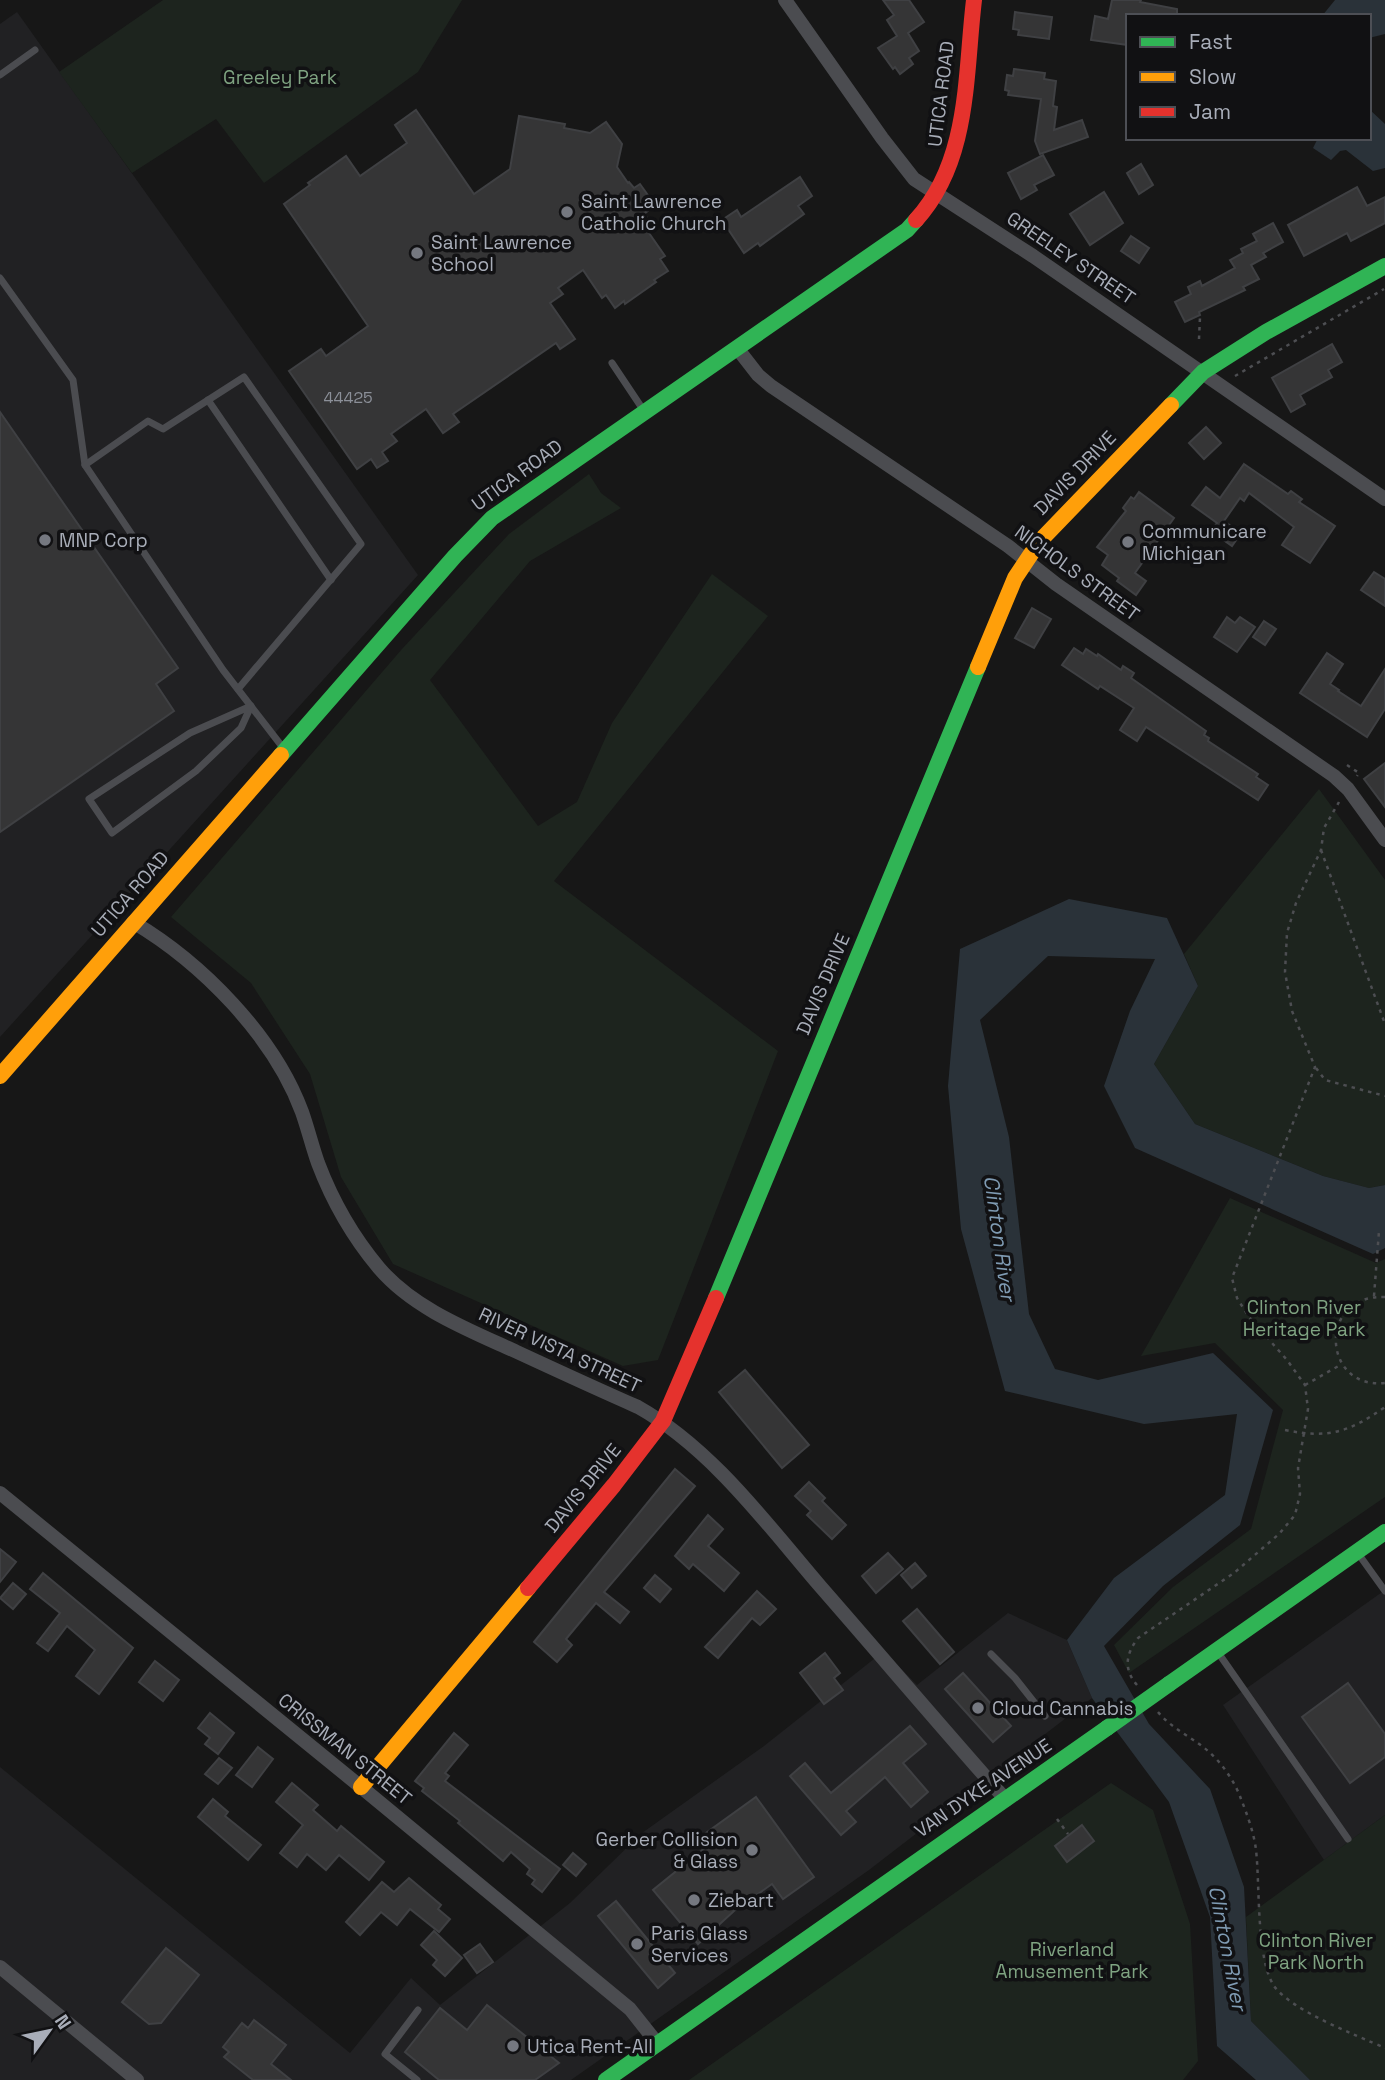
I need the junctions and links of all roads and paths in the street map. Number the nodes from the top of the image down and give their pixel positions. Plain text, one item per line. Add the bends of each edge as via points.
1 (785, 0) edge
2 (974, 0) edge
3 (35, 50) dead end
4 (0, 75) edge
5 (938, 194) junction
6 (1385, 266) edge
7 (0, 278) edge
8 (1385, 289) edge
9 (1200, 317) dead end
10 (1199, 339) dead end
11 (737, 348) junction
12 (612, 363) dead end
13 (1203, 372) junction
14 (1230, 379) dead end
15 (208, 400) junction
16 (644, 411) junction
17 (85, 465) junction
18 (1385, 499) edge
19 (1025, 560) junction
20 (331, 580) junction
21 (238, 689) junction
22 (250, 706) junction
23 (284, 750) junction
24 (1341, 800) dead end
25 (1385, 840) edge
26 (1321, 850) junction
27 (133, 922) junction
28 (1385, 1024) edge
29 (1315, 1068) junction
30 (0, 1076) edge
31 (1385, 1096) edge
32 (1379, 1231) dead end
33 (1374, 1296) junction
34 (1385, 1297) edge
35 (1342, 1364) junction
36 (1385, 1383) edge
37 (1305, 1385) junction
38 (1385, 1406) edge
39 (663, 1421) junction
40 (1285, 1430) dead end
41 (1304, 1434) junction
42 (0, 1493) edge
43 (1385, 1532) edge
44 (1357, 1552) junction
45 (1385, 1591) edge
46 (1217, 1650) junction
47 (990, 1654) dead end
48 (1138, 1687) dead end
49 (1153, 1705) dead end
50 (1045, 1716) dead end
51 (361, 1787) junction
52 (1006, 1800) junction
53 (1057, 1819) dead end
54 (1068, 1834) dead end
55 (1348, 1839) dead end
56 (0, 1967) edge
57 (418, 2010) dead end
58 (657, 2043) junction
59 (1385, 2048) edge
60 (137, 2080) edge
61 (417, 2080) edge
62 (606, 2080) edge

1 - 5 street, GREELEY STREET via 909,175
2 - 5 street, UTICA ROAD via 958,140
3 - 4 lane
5 - 11 street, UTICA ROAD via 906,230
5 - 13 street, GREELEY STREET
6 - 13 street, DAVIS DRIVE
7 - 17 lane via 73,380
8 - 14 path
9 - 10 path
11 - 16 street, UTICA ROAD
11 - 19 street, NICHOLS STREET via 771,386
12 - 16 lane
13 - 18 street, GREELEY STREET
13 - 19 street, DAVIS DRIVE
15 - 17 lane via 163,429 148,421
15 - 20 lane
15 - 20 lane via 244,377 361,544
16 - 23 street, UTICA ROAD via 492,518
17 - 21 lane
19 - 25 street, NICHOLS STREET via 1342,782
19 - 39 street, DAVIS DRIVE
20 - 21 lane
21 - 22 lane
22 - 22 lane via 190,733 89,799 112,833 196,771 241,728
22 - 23 lane
23 - 27 street, UTICA ROAD
24 - 26 path via 1324,828
26 - 28 path
26 - 29 path via 1287,933 1285,972 1292,1011
27 - 30 street, UTICA ROAD
27 - 39 street, RIVER VISTA STREET via 210,982 248,1020 281,1067 302,1112 318,1164 349,1228 398,1286 459,1325
29 - 31 path via 1325,1080
29 - 37 path via 1232,1278 1248,1317
32 - 33 path
33 - 34 path
33 - 35 path via 1360,1300 1339,1321 1336,1350
35 - 36 path via 1363,1381
35 - 37 path
37 - 41 path
38 - 41 path via 1359,1425 1332,1433
39 - 51 street, DAVIS DRIVE
39 - 52 street, RIVER VISTA STREET via 761,1517
40 - 41 path
41 - 48 path via 1295,1515 1234,1573 1138,1638 1128,1650 1127,1666
42 - 51 street, CRISSMAN STREET
43 - 44 street, VAN DYKE AVENUE
44 - 45 lane
44 - 46 street, VAN DYKE AVENUE
46 - 52 street, VAN DYKE AVENUE, bridge
46 - 55 lane
47 - 50 lane
49 - 59 path via 1168,1723 1208,1751 1241,1797 1256,1846 1261,1931 1274,1986 1300,2008
51 - 58 street, CRISSMAN STREET via 629,2009
52 - 58 street, VAN DYKE AVENUE
53 - 54 path
56 - 60 street
57 - 61 lane via 385,2054
58 - 62 street, VAN DYKE AVENUE

